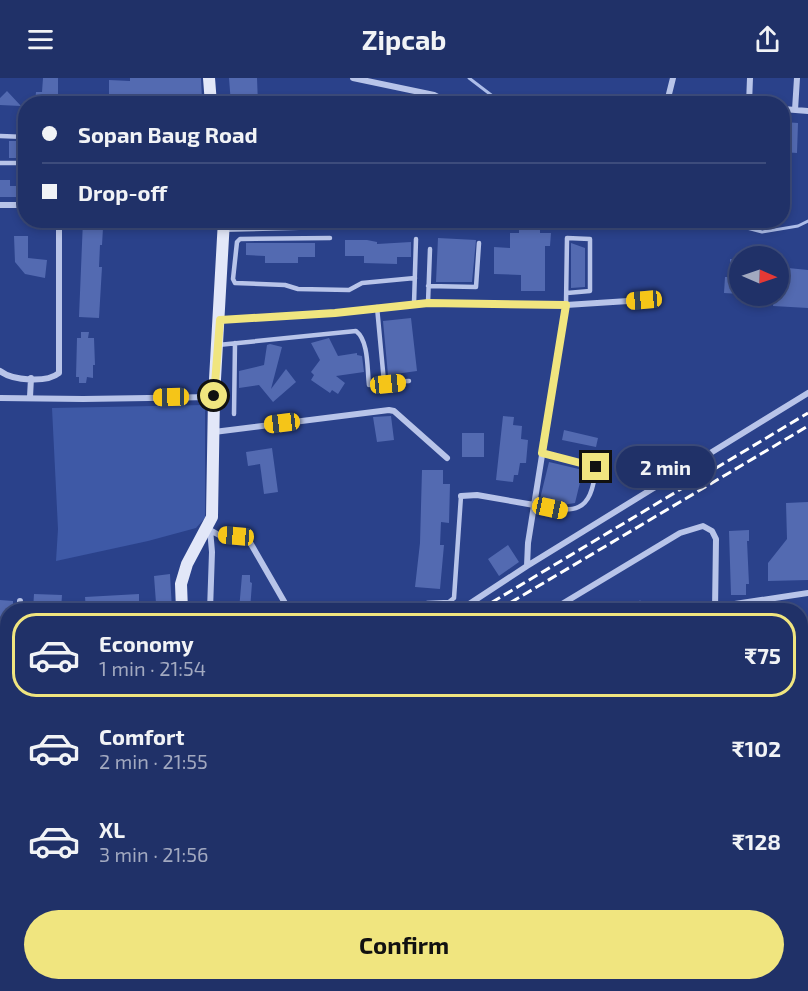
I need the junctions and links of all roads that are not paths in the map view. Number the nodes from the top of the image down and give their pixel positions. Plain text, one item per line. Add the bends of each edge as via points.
1 (209, 78) edge
2 (353, 78) edge
3 (673, 78) edge
4 (750, 78) edge
5 (797, 78) edge
6 (211, 96) edge
7 (436, 96) edge
8 (670, 96) edge
9 (749, 96) edge
10 (790, 110) edge
11 (795, 110) junction
12 (808, 111) edge
13 (0, 136) edge
14 (18, 137) edge
15 (0, 163) edge
16 (18, 163) edge
17 (0, 205) edge
18 (18, 205) edge
19 (59, 228) edge
20 (225, 228) edge
21 (330, 238) dead end
22 (416, 239) dead end
23 (479, 243) dead end
24 (430, 249) dead end
25 (415, 278) junction
26 (428, 286) junction
27 (567, 293) junction
28 (644, 300) dead end
29 (428, 303) junction
30 (414, 304) junction
31 (566, 305) junction
32 (377, 307) junction
33 (220, 320) junction
34 (235, 343) junction
35 (218, 345) junction
36 (0, 371) edge
37 (31, 378) junction
38 (408, 381) dead end
39 (369, 385) dead end
40 (808, 393) edge
41 (214, 396) junction
42 (30, 397) junction
43 (0, 398) edge
44 (234, 414) dead end
45 (214, 432) junction
46 (542, 453) junction
47 (447, 458) dead end
48 (460, 496) joint
49 (534, 505) junction
50 (209, 528) junction
51 (527, 566) junction
52 (808, 593) edge
53 (182, 603) edge
54 (210, 603) edge
55 (285, 603) edge
56 (427, 603) dead end
57 (471, 603) edge
58 (564, 603) edge
59 (715, 603) edge
60 (750, 603) edge

1 - 6 street
2 - 7 street
3 - 8 street
4 - 9 street
5 - 11 street
10 - 11 street
11 - 12 street
13 - 14 lane
15 - 16 lane
17 - 18 street
19 - 37 street via 61,367 54,378
20 - 33 street
21 - 25 lane via 240,238 232,279 235,283 298,289 349,290 362,283
22 - 25 lane
23 - 26 lane via 476,287
24 - 26 lane
25 - 30 lane
26 - 29 lane
27 - 27 lane via 567,238 590,239 590,291
27 - 31 lane
28 - 31 street
29 - 30 street
29 - 31 street
30 - 32 street
31 - 46 street
32 - 33 street
32 - 38 lane via 384,382
33 - 35 street
34 - 35 lane
34 - 39 lane via 356,331 365,347
34 - 44 lane
35 - 41 street
36 - 37 street via 6,376
37 - 42 street
40 - 51 street
41 - 42 street
41 - 45 street
42 - 43 street
45 - 47 street via 389,410
45 - 50 street
46 - 49 street
46 - 49 lane via 596,467 595,479 586,501 577,508 566,512
48 - 49 street via 477,495
48 - 56 lane via 454,598 449,602
49 - 51 street
50 - 53 street via 187,564 181,584
50 - 54 street
50 - 55 street via 219,535 247,537
51 - 57 street
52 - 60 street
58 - 59 street via 680,533 703,526 716,539

